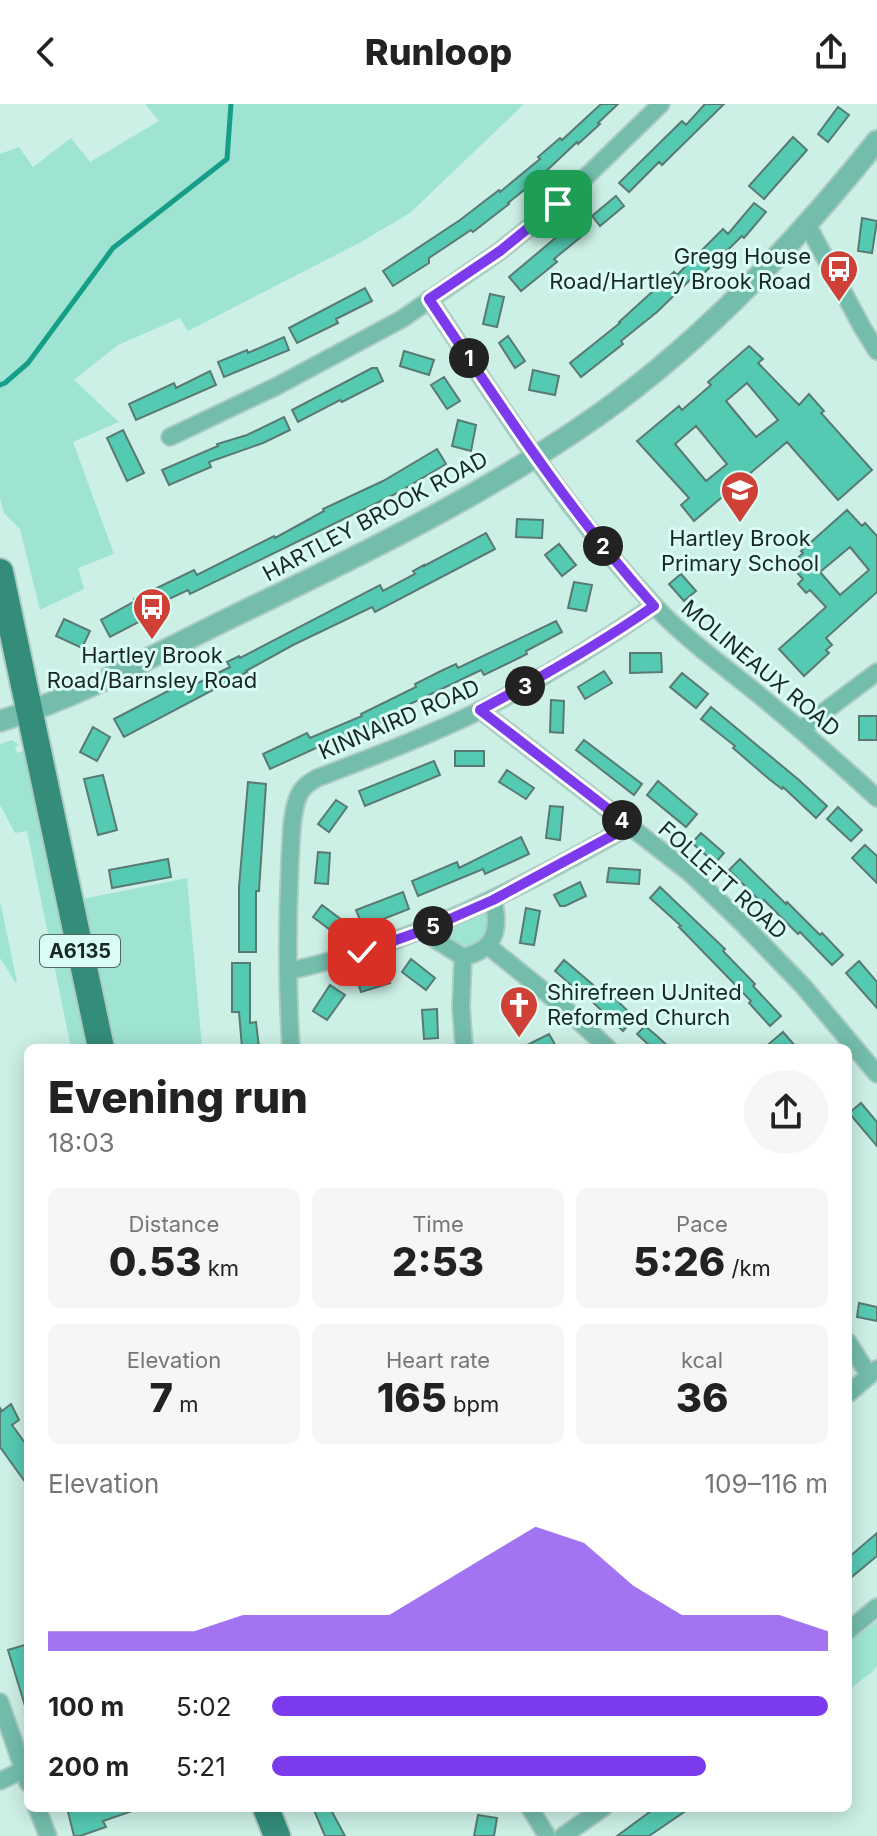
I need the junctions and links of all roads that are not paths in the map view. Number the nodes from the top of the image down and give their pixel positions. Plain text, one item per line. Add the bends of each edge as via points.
1 (661, 104) edge
2 (877, 141) edge
3 (807, 224) junction
4 (429, 299) junction
5 (877, 351) edge
6 (170, 437) dead end
7 (535, 456) junction
8 (0, 572) edge
9 (654, 606) junction
10 (877, 672) edge
11 (480, 710) junction
12 (30, 711) junction
13 (0, 721) edge
14 (801, 729) junction
15 (877, 798) edge
16 (630, 826) junction
17 (493, 900) junction
18 (427, 929) junction
19 (488, 946) junction
20 (463, 957) junction
21 (288, 971) junction
22 (100, 1044) edge
23 (291, 1044) edge
24 (464, 1044) edge
25 (604, 1044) edge
26 (852, 1044) edge
27 (852, 1044) edge
28 (877, 1074) edge
29 (852, 1347) edge
30 (873, 1372) edge
31 (852, 1390) edge
32 (877, 1607) edge
33 (852, 1628) edge
34 (0, 1702) edge
35 (24, 1774) edge
36 (24, 1777) edge
37 (0, 1781) edge
38 (39, 1812) edge
39 (268, 1812) edge
40 (532, 1812) edge
41 (597, 1812) edge
42 (48, 1836) edge
43 (277, 1836) edge
44 (547, 1836) edge
45 (563, 1836) edge

1 - 4 street via 558,204
2 - 3 street, HARTLEY BROOK ROAD
3 - 5 street
3 - 7 street, HARTLEY BROOK ROAD via 654,372
4 - 6 street via 345,351
4 - 7 street, MOLINEAUX ROAD
7 - 9 street, MOLINEAUX ROAD
7 - 12 street, HARTLEY BROOK ROAD via 358,556
8 - 12 main road, A6135
9 - 11 street, KINNAIRD ROAD
9 - 14 street, MOLINEAUX ROAD
10 - 14 street
11 - 16 street, FOLLETT ROAD
11 - 21 street, KINNAIRD ROAD via 317,778 300,793 291,843
12 - 13 street, HARTLEY BROOK ROAD
12 - 22 main road, A6135
14 - 15 street, MOLINEAUX ROAD
16 - 17 street
16 - 27 street, FOLLETT ROAD via 743,924
17 - 18 street
17 - 19 street via 496,930
18 - 20 street
18 - 21 street
19 - 20 street
19 - 25 street
20 - 24 street
21 - 23 street, KINNAIRD ROAD
26 - 28 street, FOLLETT ROAD
29 - 30 street
30 - 31 street
32 - 33 street
34 - 35 street
36 - 37 street
38 - 42 street
39 - 43 main road
40 - 44 street
41 - 45 street

